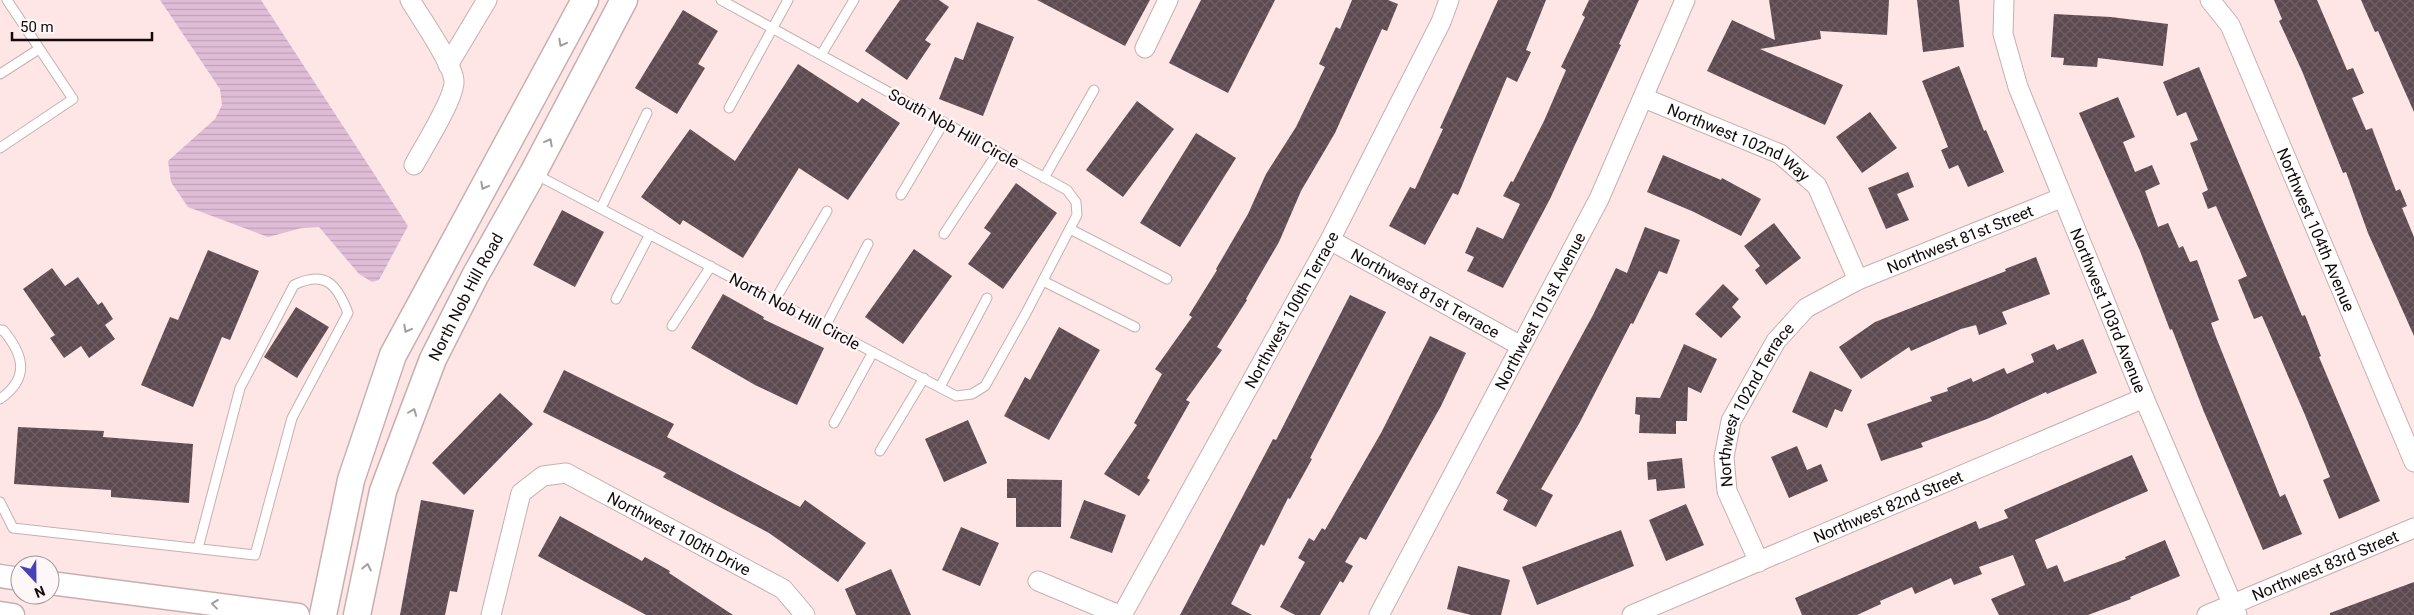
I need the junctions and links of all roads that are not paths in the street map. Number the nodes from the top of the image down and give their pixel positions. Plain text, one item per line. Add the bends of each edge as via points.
1 (6, 0) edge
2 (410, 0) edge
3 (487, 0) edge
4 (585, 0) edge
5 (624, 0) edge
6 (720, 0) edge
7 (788, 0) edge
8 (854, 0) edge
9 (1168, 0) edge
10 (1449, 0) edge
11 (1685, 0) edge
12 (2004, 0) edge
13 (2210, 0) edge
14 (0, 3) edge
15 (773, 29) junction
16 (1145, 48) dead end
17 (39, 49) junction
18 (821, 55) junction
19 (448, 65) junction
20 (0, 74) edge
21 (1094, 90) dead end
22 (1644, 98) junction
23 (729, 108) dead end
24 (647, 113) dead end
25 (944, 122) junction
26 (0, 148) edge
27 (998, 152) junction
28 (414, 165) dead end
29 (533, 173) junction
30 (1044, 178) junction
31 (901, 196) dead end
32 (2061, 198) junction
33 (601, 208) junction
34 (827, 212) dead end
35 (1070, 229) junction
36 (650, 234) junction
37 (944, 234) dead end
38 (1330, 240) junction
39 (868, 244) dead end
40 (711, 266) junction
41 (1167, 279) dead end
42 (1858, 280) junction
43 (1043, 281) junction
44 (987, 298) dead end
45 (616, 299) dead end
46 (775, 300) junction
47 (1026, 313) joint
48 (672, 326) dead end
49 (825, 326) junction
50 (1136, 327) dead end
51 (0, 330) edge
52 (1521, 346) junction
53 (873, 352) junction
54 (924, 378) junction
55 (940, 387) junction
56 (2144, 398) junction
57 (0, 399) edge
58 (834, 423) dead end
59 (880, 451) dead end
60 (2414, 462) edge
61 (0, 502) edge
62 (2414, 528) edge
63 (198, 548) junction
64 (1759, 562) junction
65 (1038, 581) dead end
66 (60, 584) edge
67 (2234, 610) edge
68 (0, 613) edge
69 (13, 615) edge
70 (298, 615) edge
71 (323, 615) edge
72 (357, 615) edge
73 (491, 615) edge
74 (805, 615) edge
75 (1120, 615) edge
76 (1379, 615) edge
77 (1632, 615) edge
78 (2207, 615) edge

1 - 14 lane
1 - 17 lane
2 - 19 street
3 - 19 street
4 -> 71 main road via 393,355 351,480
29 -> 5 main road, North Nob Hill Road
6 - 15 lane, South Nob Hill Circle
7 - 15 lane
8 - 18 lane
9 - 16 street
10 - 38 street, Northwest 100th Terrace via 1441,22
11 - 22 street, Northwest 101st Avenue
12 - 32 street, Northwest 103rd Avenue via 2003,34 2015,78
13 - 60 street, Northwest 104th Avenue via 2230,26
15 - 18 lane, South Nob Hill Circle
15 - 23 lane
17 - 20 lane
17 - 26 lane via 73,99
18 - 25 lane, South Nob Hill Circle
19 - 28 street via 454,82 451,96
21 - 30 lane
22 - 42 street, Northwest 102nd Way via 1780,154 1817,186
22 - 52 street, Northwest 101st Avenue via 1599,199
24 - 33 lane
25 - 27 lane, South Nob Hill Circle
25 - 31 lane
27 - 30 lane, South Nob Hill Circle
27 - 37 lane
29 - 33 lane, North Nob Hill Circle
72 -> 29 main road, North Nob Hill Road via 383,491 434,360 475,276
30 - 35 lane, South Nob Hill Circle via 1067,190 1076,202 1077,215
32 - 42 street, Northwest 81st Street
32 - 56 street, Northwest 103rd Avenue
33 - 36 lane, North Nob Hill Circle
34 - 46 lane
35 - 41 lane
35 - 43 lane, South Nob Hill Circle
36 - 40 lane, North Nob Hill Circle
36 - 45 lane
38 - 52 street, Northwest 81st Terrace
38 - 75 street, Northwest 100th Terrace
39 - 49 lane
40 - 46 lane, North Nob Hill Circle
40 - 48 lane
42 - 64 street, Northwest 102nd Terrace via 1806,308 1776,341 1731,421 1724,456 1727,491
43 - 47 lane, South Nob Hill Circle
43 - 50 lane
44 - 55 lane
46 - 49 lane, North Nob Hill Circle
47 - 55 lane, North Nob Hill Circle via 985,386 972,394 956,396
49 - 53 lane, North Nob Hill Circle
51 - 57 lane via 16,345 22,363 19,379
52 - 76 street, Northwest 101st Avenue
53 - 54 lane, North Nob Hill Circle
53 - 58 lane
54 - 55 lane, North Nob Hill Circle
54 - 59 lane
56 - 64 street, Northwest 82nd Street
56 - 67 street, Northwest 103rd Avenue
61 - 63 lane via 14,528
62 - 67 street, Northwest 83rd Street
63 - 63 lane via 255,554 292,418 348,313 341,294 324,280 308,278 294,285 240,388
64 - 77 street, Northwest 82nd Street
65 - 75 street
70 -> 66 street
67 - 78 street, Northwest 83rd Street
68 - 69 street
73 - 74 street, Northwest 100th Drive via 521,493 543,476 566,473 783,589

